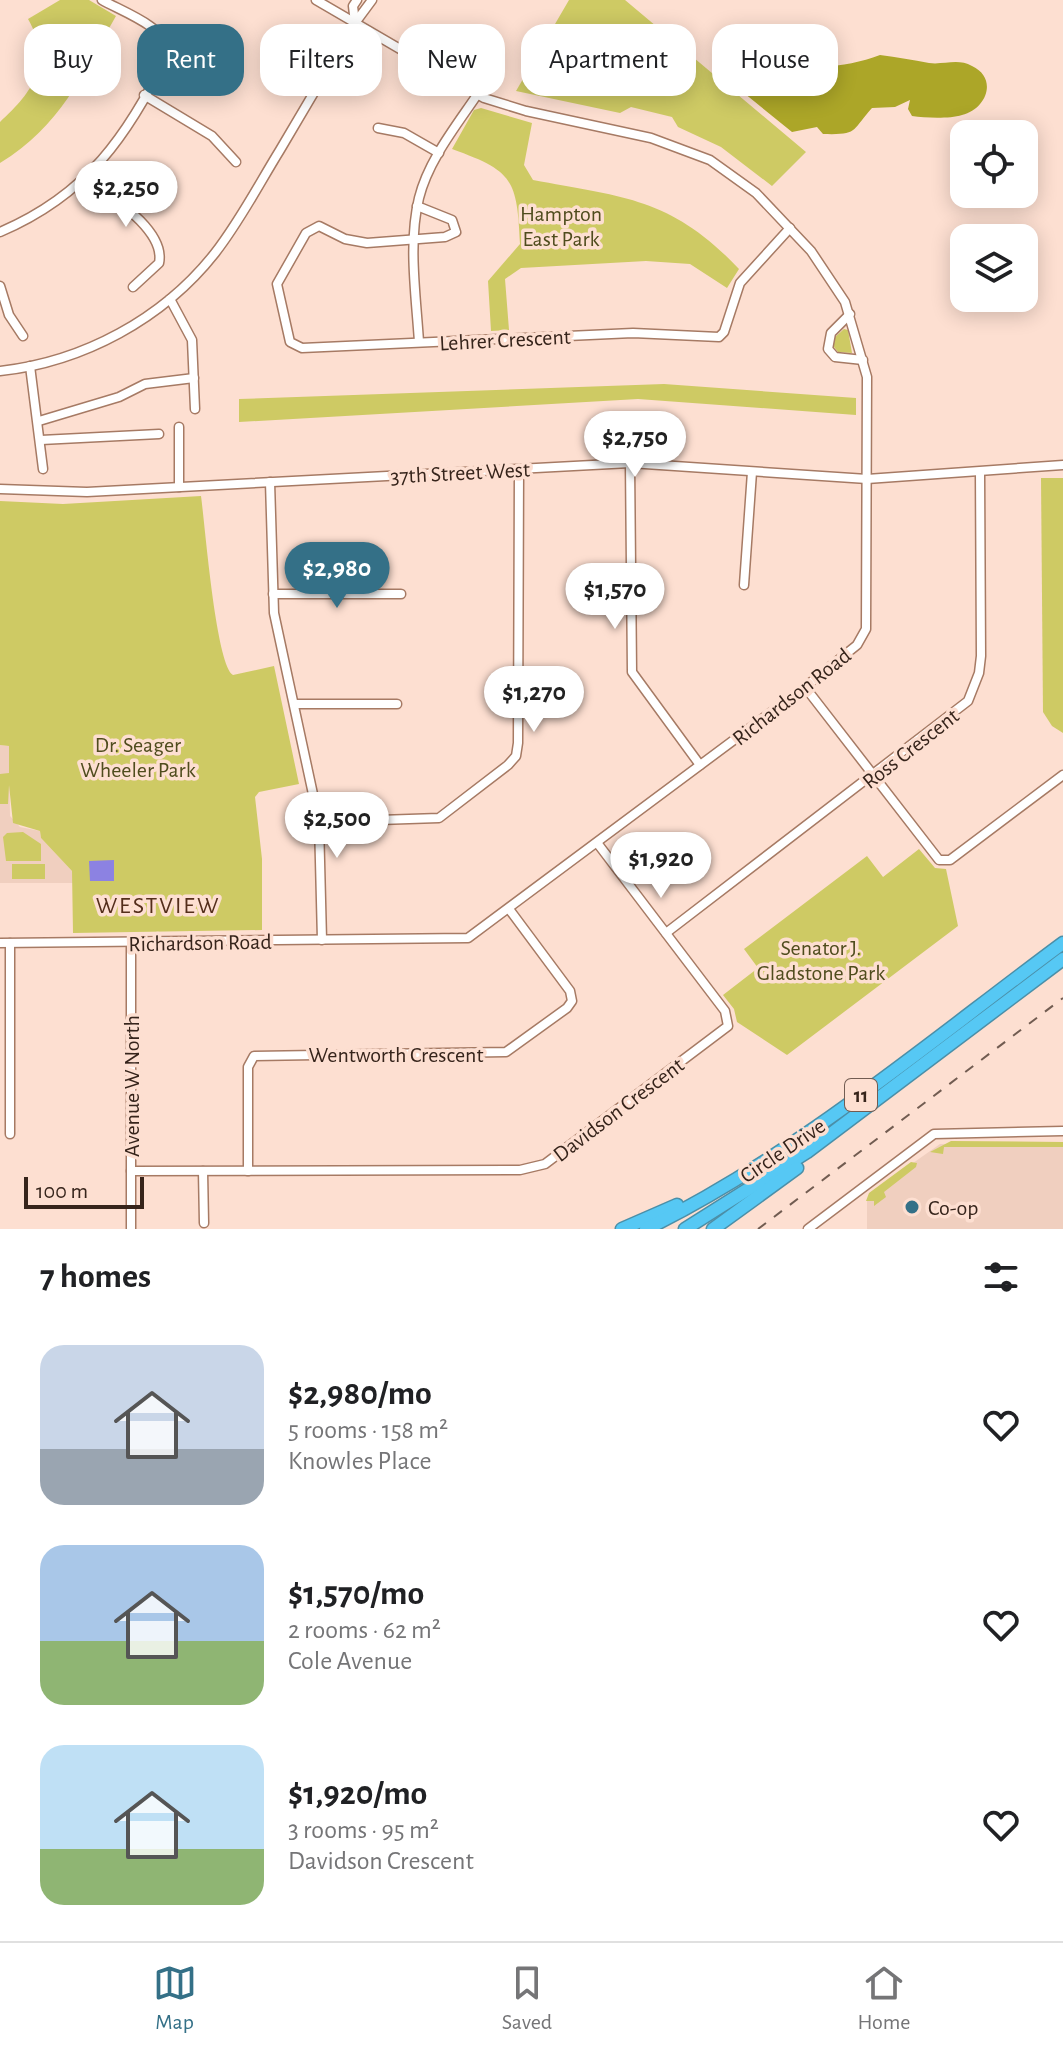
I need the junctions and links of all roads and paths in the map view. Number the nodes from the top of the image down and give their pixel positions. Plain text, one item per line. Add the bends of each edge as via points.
1 (102, 0) edge
2 (316, 0) edge
3 (357, 0) edge
4 (372, 0) edge
5 (355, 23) junction
6 (143, 24) edge
7 (398, 48) edge
8 (143, 96) edge
9 (146, 96) edge
10 (476, 96) edge
11 (480, 96) edge
12 (378, 128) dead end
13 (439, 153) junction
14 (236, 162) dead end
15 (87, 179) junction
16 (417, 206) junction
17 (790, 228) junction
18 (0, 232) edge
19 (414, 240) junction
20 (0, 286) edge
21 (133, 287) dead end
22 (170, 299) junction
23 (850, 314) junction
24 (23, 336) dead end
25 (419, 342) junction
26 (863, 360) junction
27 (30, 366) junction
28 (0, 371) edge
29 (194, 378) junction
30 (195, 409) dead end
31 (39, 421) junction
32 (179, 427) dead end
33 (159, 434) dead end
34 (41, 440) junction
35 (630, 463) junction
36 (1063, 465) edge
37 (43, 469) dead end
38 (519, 470) junction
39 (752, 472) junction
40 (980, 472) junction
41 (867, 479) junction
42 (270, 482) junction
43 (179, 487) junction
44 (0, 489) edge
45 (744, 585) dead end
46 (273, 594) junction
47 (401, 594) dead end
48 (805, 687) junction
49 (295, 704) junction
50 (397, 704) dead end
51 (700, 765) junction
52 (1063, 775) edge
53 (872, 777) junction
54 (319, 822) junction
55 (598, 844) junction
56 (509, 909) junction
57 (666, 933) junction
58 (322, 940) junction
59 (5, 943) edge
60 (131, 943) junction
61 (1063, 943) edge
62 (1063, 959) edge
63 (1063, 1131) edge
64 (10, 1134) dead end
65 (807, 1152) junction
66 (767, 1162) junction
67 (131, 1171) junction
68 (203, 1171) junction
69 (248, 1171) junction
70 (204, 1223) dead end
71 (131, 1229) edge
72 (622, 1229) edge
73 (646, 1229) edge
74 (685, 1229) edge
75 (713, 1229) edge
76 (808, 1229) edge

1 - 6 street
2 - 5 street, Richardson Road
3 - 5 street
4 - 5 street
5 - 7 street, Richardson Road
5 - 22 street via 234,227
8 - 15 street
9 - 14 street via 212,136
10 - 13 street, Lehrer Crescent
11 - 17 street, Richardson Road via 693,151 743,182
12 - 13 street via 404,133
13 - 16 street, Lehrer Crescent
15 - 18 street via 52,206
15 - 21 street via 135,215 159,247 159,263
16 - 19 street, Lehrer Crescent
16 - 19 street via 452,220 457,229 449,236
17 - 23 street, Richardson Road via 830,276
17 - 25 street, Lehrer Crescent via 740,283 719,337 633,333
19 - 25 street, Lehrer Crescent
19 - 25 street via 355,242 314,227 284,270 277,290 295,346
20 - 24 street
22 - 27 street via 101,342
22 - 29 street via 192,340
23 - 26 street, Richardson Road
23 - 26 street via 831,333 828,349 835,357
26 - 41 street, Richardson Road
27 - 28 street
27 - 31 street
29 - 30 street
29 - 31 street via 145,384
31 - 34 street
32 - 43 street
33 - 34 street
34 - 37 street
35 - 38 street, 37th Street West
35 - 39 street, 37th Street West
35 - 51 street via 632,672
36 - 40 street, 37th Street West
38 - 42 street, 37th Street West
38 - 54 street via 516,756 439,818
39 - 41 street, 37th Street West
39 - 45 street
40 - 41 street, 37th Street West
40 - 53 street, Ross Crescent via 981,656 974,688 959,711
41 - 48 street, Richardson Road via 866,629 857,645
42 - 43 street, 37th Street West
42 - 46 street
43 - 44 street, 37th Street West
46 - 47 street
46 - 49 street
48 - 51 street, Richardson Road
48 - 53 street
49 - 50 street
49 - 54 street
51 - 55 street, Richardson Road
52 - 53 street via 944,861 932,854
53 - 57 street, Ross Crescent
54 - 58 street
55 - 56 street, Richardson Road
55 - 57 street, Davidson Crescent
56 - 58 street, Richardson Road via 461,939
56 - 69 street, Wentworth Crescent via 570,991 567,1008 506,1052 254,1056 248,1067
57 - 69 street, Davidson Crescent via 725,1011 728,1026 545,1164 520,1170
58 - 60 street, Richardson Road
59 - 60 street, Richardson Road
59 - 64 street
60 - 67 street, Avenue W North
61 - 66 highway, Circle Drive / 11
62 - 65 highway, Circle Drive / 11
63 - 76 street via 934,1134
65 - 74 highway, Circle Drive / 11
65 - 75 highway via 800,1166
66 - 72 highway
66 - 73 highway, Circle Drive / 11
67 - 68 street, Davidson Crescent
67 - 71 street, Avenue W North
68 - 69 street, Davidson Crescent
68 - 70 street

